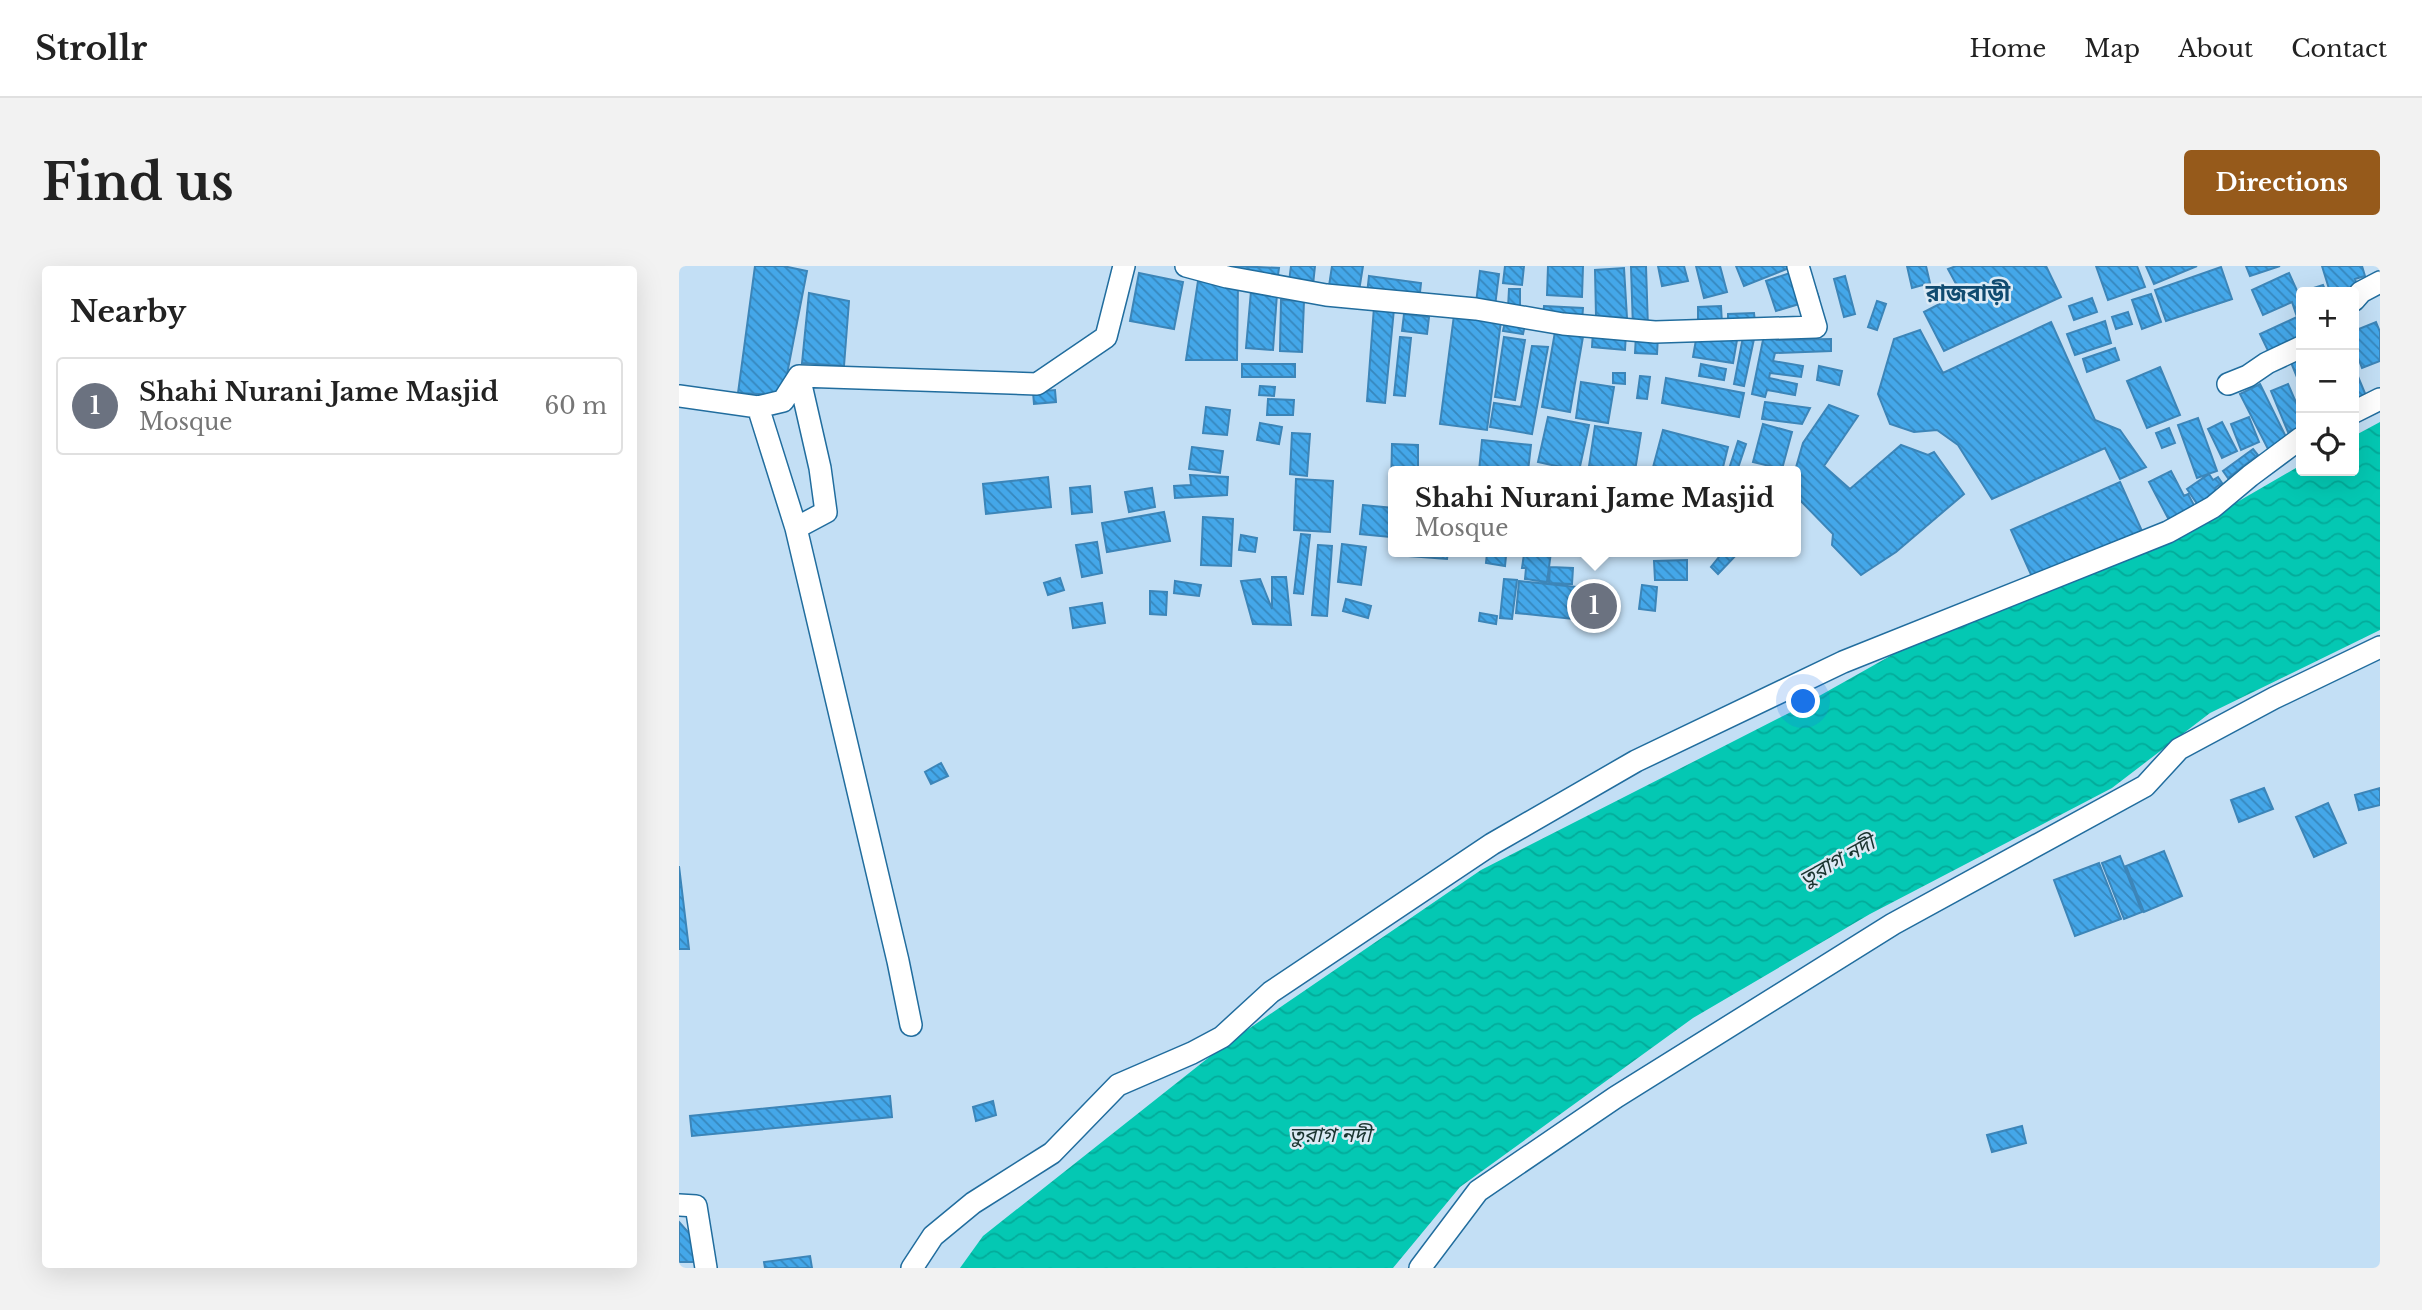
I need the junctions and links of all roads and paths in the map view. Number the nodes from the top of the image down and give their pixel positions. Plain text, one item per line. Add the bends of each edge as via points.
1 (1124, 266) edge
2 (1186, 266) edge
3 (1798, 266) edge
4 (2380, 282) edge
5 (2359, 294) edge
6 (2296, 349) edge
7 (799, 376) junction
8 (2228, 384) dead end
9 (679, 396) edge
10 (2380, 399) edge
11 (758, 407) junction
12 (2359, 410) edge
13 (2296, 442) edge
14 (796, 528) junction
15 (2380, 647) edge
16 (911, 1025) dead end
17 (679, 1205) edge
18 (706, 1268) edge
19 (912, 1268) edge
20 (1420, 1268) edge

1 - 7 street via 1106,337 1037,384
2 - 3 street via 1326,295 1655,332 1816,327
4 - 5 street
6 - 8 street
7 - 11 street via 783,401
7 - 14 street via 826,512
9 - 11 street
10 - 12 street
11 - 14 street
13 - 19 street via 2213,507 2168,532 1843,662 1636,761 1492,844 1272,992 1222,1037 1118,1085 1052,1153 973,1203 933,1236
14 - 16 street
15 - 20 street via 2179,749 2144,786 1893,924 1616,1097 1478,1191
17 - 18 street via 697,1206

